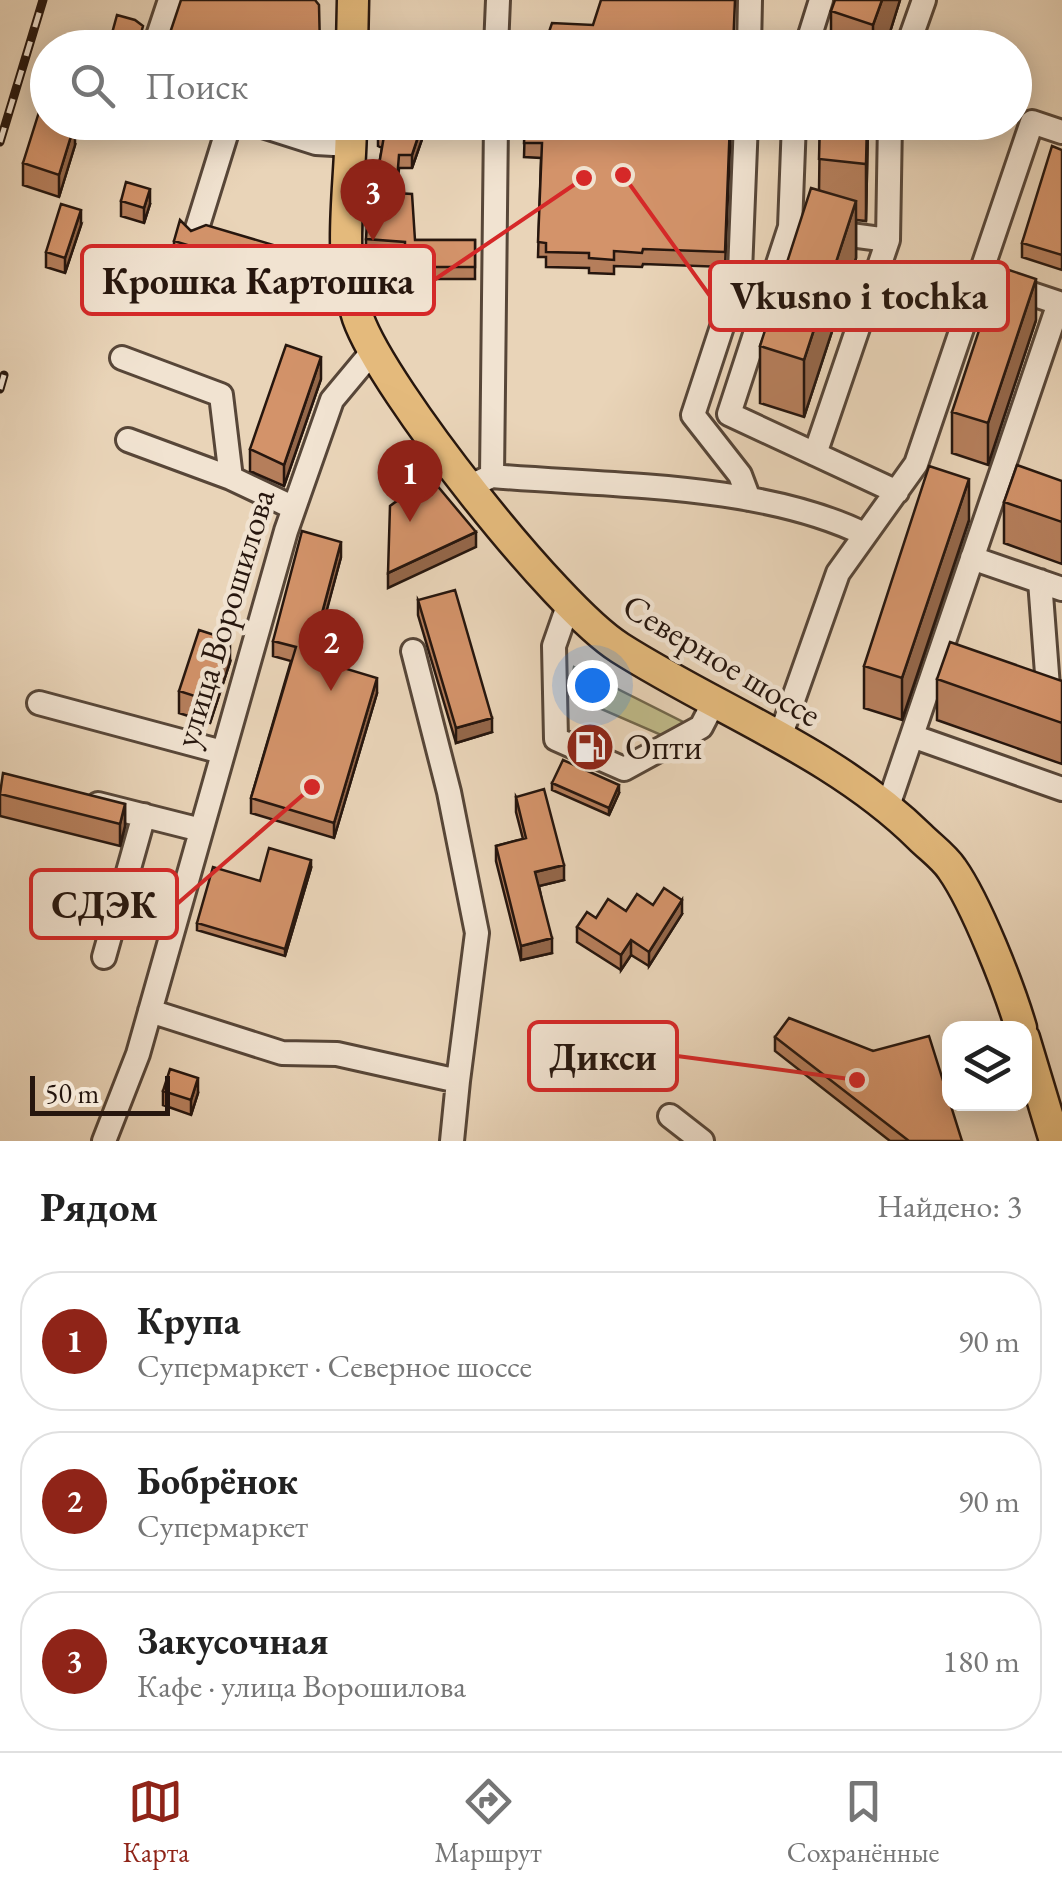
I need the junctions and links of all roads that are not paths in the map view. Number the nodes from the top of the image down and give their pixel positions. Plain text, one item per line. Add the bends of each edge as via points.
1 (170, 0) edge
2 (353, 0) edge
3 (498, 0) edge
4 (750, 0) edge
5 (821, 0) edge
6 (924, 0) edge
7 (160, 30) edge
8 (352, 30) edge
9 (497, 30) edge
10 (749, 30) edge
11 (812, 30) edge
12 (914, 30) edge
13 (1032, 121) edge
14 (1062, 132) edge
15 (224, 140) edge
16 (351, 140) edge
17 (495, 140) edge
18 (745, 140) edge
19 (793, 140) edge
20 (890, 140) edge
21 (1018, 140) edge
22 (790, 226) junction
23 (194, 238) edge
24 (888, 240) junction
25 (981, 277) junction
26 (1060, 299) edge
27 (372, 352) junction
28 (122, 358) dead end
29 (128, 440) dead end
30 (815, 454) junction
31 (231, 478) junction
32 (481, 481) junction
33 (896, 492) junction
34 (749, 499) junction
35 (294, 508) junction
36 (864, 534) junction
37 (972, 558) junction
38 (1051, 585) edge
39 (568, 606) junction
40 (412, 651) dead end
41 (1018, 690) edge
42 (715, 700) junction
43 (39, 703) dead end
44 (912, 736) junction
45 (780, 737) junction
46 (222, 752) junction
47 (1062, 788) edge
48 (72, 797) edge
49 (888, 806) junction
50 (144, 816) junction
51 (201, 830) junction
52 (104, 957) dead end
53 (150, 1012) junction
54 (1020, 1021) edge
55 (1032, 1064) edge
56 (458, 1082) junction
57 (670, 1116) dead end
58 (104, 1141) edge
59 (452, 1141) edge
60 (702, 1141) edge
61 (1056, 1141) edge

1 - 7 street
2 - 8 main road
3 - 9 street
4 - 10 street
5 - 11 street
6 - 12 street
13 - 14 street
15 - 23 street
16 - 27 main road via 345,235 357,316
17 - 32 street
18 - 34 street via 740,272 693,415 740,475
19 - 22 street
20 - 24 street
21 - 25 street
22 - 24 street
22 - 30 street via 730,414
24 - 30 street
25 - 26 street
25 - 33 street via 924,467
26 - 37 street via 985,488
27 - 32 main road, Северное шоссе
27 - 35 street, улица Ворошилова via 332,400
28 - 31 street via 221,394
29 - 31 street
30 - 33 street
31 - 35 street
32 - 34 street
32 - 39 main road, Северное шоссе
33 - 36 street
34 - 36 street via 797,508
35 - 46 street, улица Ворошилова
36 - 45 street via 838,573
37 - 38 street
37 - 44 street via 945,664
38 - 41 street via 1051,701
39 - 42 main road, Северное шоссе via 619,648
39 - 42 street via 554,646 556,739 624,769 700,727
40 - 56 street via 477,933
42 - 45 main road, Северное шоссе
43 - 46 street
44 - 47 street
44 - 49 street
45 - 49 main road, Северное шоссе
46 - 51 street, улица Ворошилова
48 - 50 street
49 - 54 main road, Северное шоссе via 952,869
50 - 51 street
50 - 52 street
51 - 53 street, улица Ворошилова
53 - 56 street via 282,1052 337,1054
53 - 58 street, улица Ворошилова
55 - 61 main road
56 - 59 street
57 - 60 street

